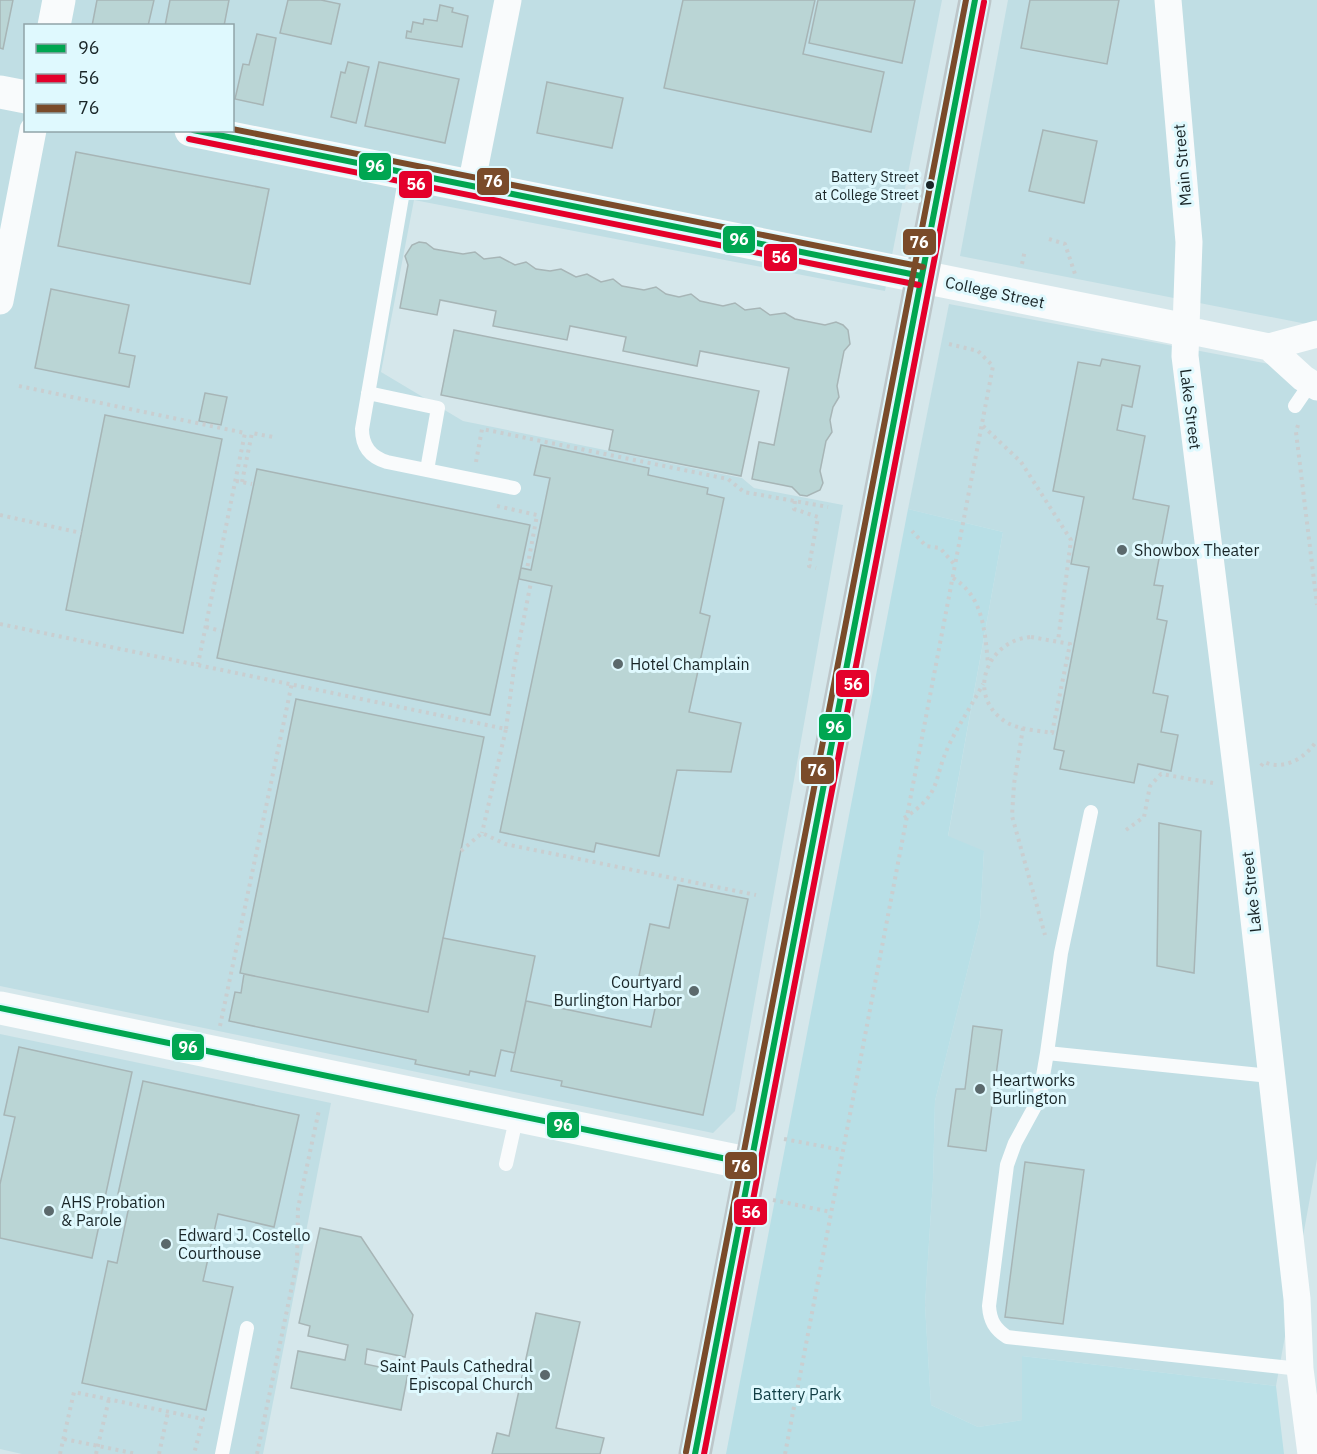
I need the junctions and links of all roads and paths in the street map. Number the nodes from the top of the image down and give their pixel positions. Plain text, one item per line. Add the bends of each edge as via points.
1 (59, 0) edge
2 (508, 0) edge
3 (975, 0) edge
4 (1168, 0) edge
5 (54, 24) edge
6 (0, 92) edge
7 (24, 97) edge
8 (33, 132) edge
9 (201, 132) edge
10 (406, 174) junction
11 (471, 186) junction
12 (1049, 239) dead end
13 (1025, 250) dead end
14 (1022, 264) dead end
15 (3, 269) edge
16 (1075, 274) dead end
17 (921, 276) junction
18 (0, 301) edge
19 (1186, 330) junction
20 (1317, 334) edge
21 (949, 344) dead end
22 (1269, 347) junction
23 (1314, 385) edge
24 (19, 386) dead end
25 (368, 393) junction
26 (1297, 412) joint
27 (983, 426) junction
28 (273, 437) dead end
29 (476, 462) dead end
30 (427, 470) junction
31 (236, 481) junction
32 (242, 482) junction
33 (252, 484) dead end
34 (514, 488) dead end
35 (795, 501) junction
36 (497, 506) dead end
37 (828, 507) dead end
38 (0, 515) edge
39 (912, 531) dead end
40 (81, 533) dead end
41 (955, 565) junction
42 (816, 568) dead end
43 (527, 569) dead end
44 (953, 578) junction
45 (531, 582) dead end
46 (1316, 597) edge
47 (1317, 605) edge
48 (0, 624) edge
49 (206, 627) junction
50 (221, 631) dead end
51 (1058, 641) junction
52 (198, 664) junction
53 (988, 664) junction
54 (292, 683) junction
55 (983, 683) junction
56 (1023, 728) junction
57 (506, 729) junction
58 (1238, 787) junction
59 (1091, 812) dead end
60 (904, 818) junction
61 (1126, 830) dead end
62 (482, 833) junction
63 (461, 851) dead end
64 (756, 896) dead end
65 (1061, 952) junction
66 (0, 1008) edge
67 (214, 1052) junction
68 (1047, 1053) junction
69 (1270, 1076) junction
70 (319, 1110) dead end
71 (517, 1115) junction
72 (783, 1138) dead end
73 (842, 1150) junction
74 (506, 1164) dead end
75 (751, 1164) junction
76 (771, 1200) dead end
77 (831, 1212) junction
78 (247, 1328) dead end
79 (1300, 1369) junction
80 (109, 1399) junction
81 (168, 1412) junction
82 (63, 1439) junction
83 (98, 1446) junction
84 (60, 1454) edge
85 (96, 1454) edge
86 (137, 1454) edge
87 (159, 1454) edge
88 (194, 1454) edge
89 (222, 1454) edge
90 (257, 1454) edge
91 (695, 1454) edge
92 (785, 1454) edge
93 (1311, 1454) edge

1 - 5 street
2 - 11 street
3 - 17 main road
4 - 19 street, Main Street via 1189,242
6 - 7 street
8 - 15 street
9 - 10 street, College Street
10 - 11 street, College Street
10 - 25 lane
11 - 17 street, College Street
12 - 16 path via 1065,244
13 - 14 path
15 - 18 street
17 - 19 street, College Street
17 - 75 main road
19 - 22 street, College Street
19 - 58 street, Lake Street via 1185,356
20 - 22 street, College Street
21 - 27 path via 978,351 993,366
22 - 23 street
23 - 26 lane
24 - 31 path via 245,433
25 - 30 lane via 362,437 370,454 387,462
25 - 30 lane via 438,408
26 - 46 path via 1296,432
27 - 41 path
27 - 51 path via 1021,462 1071,540
28 - 32 path via 252,433
29 - 35 path via 482,429 728,478 744,492
30 - 34 lane
31 - 32 path
31 - 49 path
32 - 33 path
35 - 37 path
35 - 42 path via 794,509 818,517 809,566
36 - 43 path via 537,515
38 - 40 path
39 - 41 path via 926,546 940,548
41 - 44 path
44 - 53 path via 975,598
44 - 60 path
45 - 57 path
46 - 47 path
48 - 52 path
49 - 50 path
49 - 52 path
51 - 53 path via 1019,638 1002,648
51 - 56 path via 1070,644 1052,733
52 - 54 path
53 - 55 path
54 - 57 path
54 - 67 path
55 - 56 path via 988,704 996,714
55 - 60 path via 947,749 935,788 922,807
56 - 65 path via 1012,816 1047,942
57 - 62 path
58 - 61 path via 1161,774 1150,786 1144,817
58 - 69 street, Lake Street
59 - 65 lane
60 - 73 path
62 - 63 path
62 - 64 path via 505,844
65 - 68 lane
66 - 67 street
67 - 71 street
68 - 69 lane
68 - 79 lane via 1039,1099 1007,1165 989,1306 997,1331 1007,1337
69 - 79 street, Lake Street via 1297,1299
70 - 90 path via 298,1208 297,1262
71 - 74 lane
71 - 75 street
72 - 73 path
73 - 77 path
75 - 91 main road
76 - 77 path
77 - 92 path
78 - 89 lane
79 - 93 street, Lake Street
80 - 81 path
80 - 82 path via 74,1392
80 - 83 path
81 - 87 path
81 - 88 path via 203,1419
82 - 83 path
82 - 84 path
83 - 85 path
83 - 86 path

